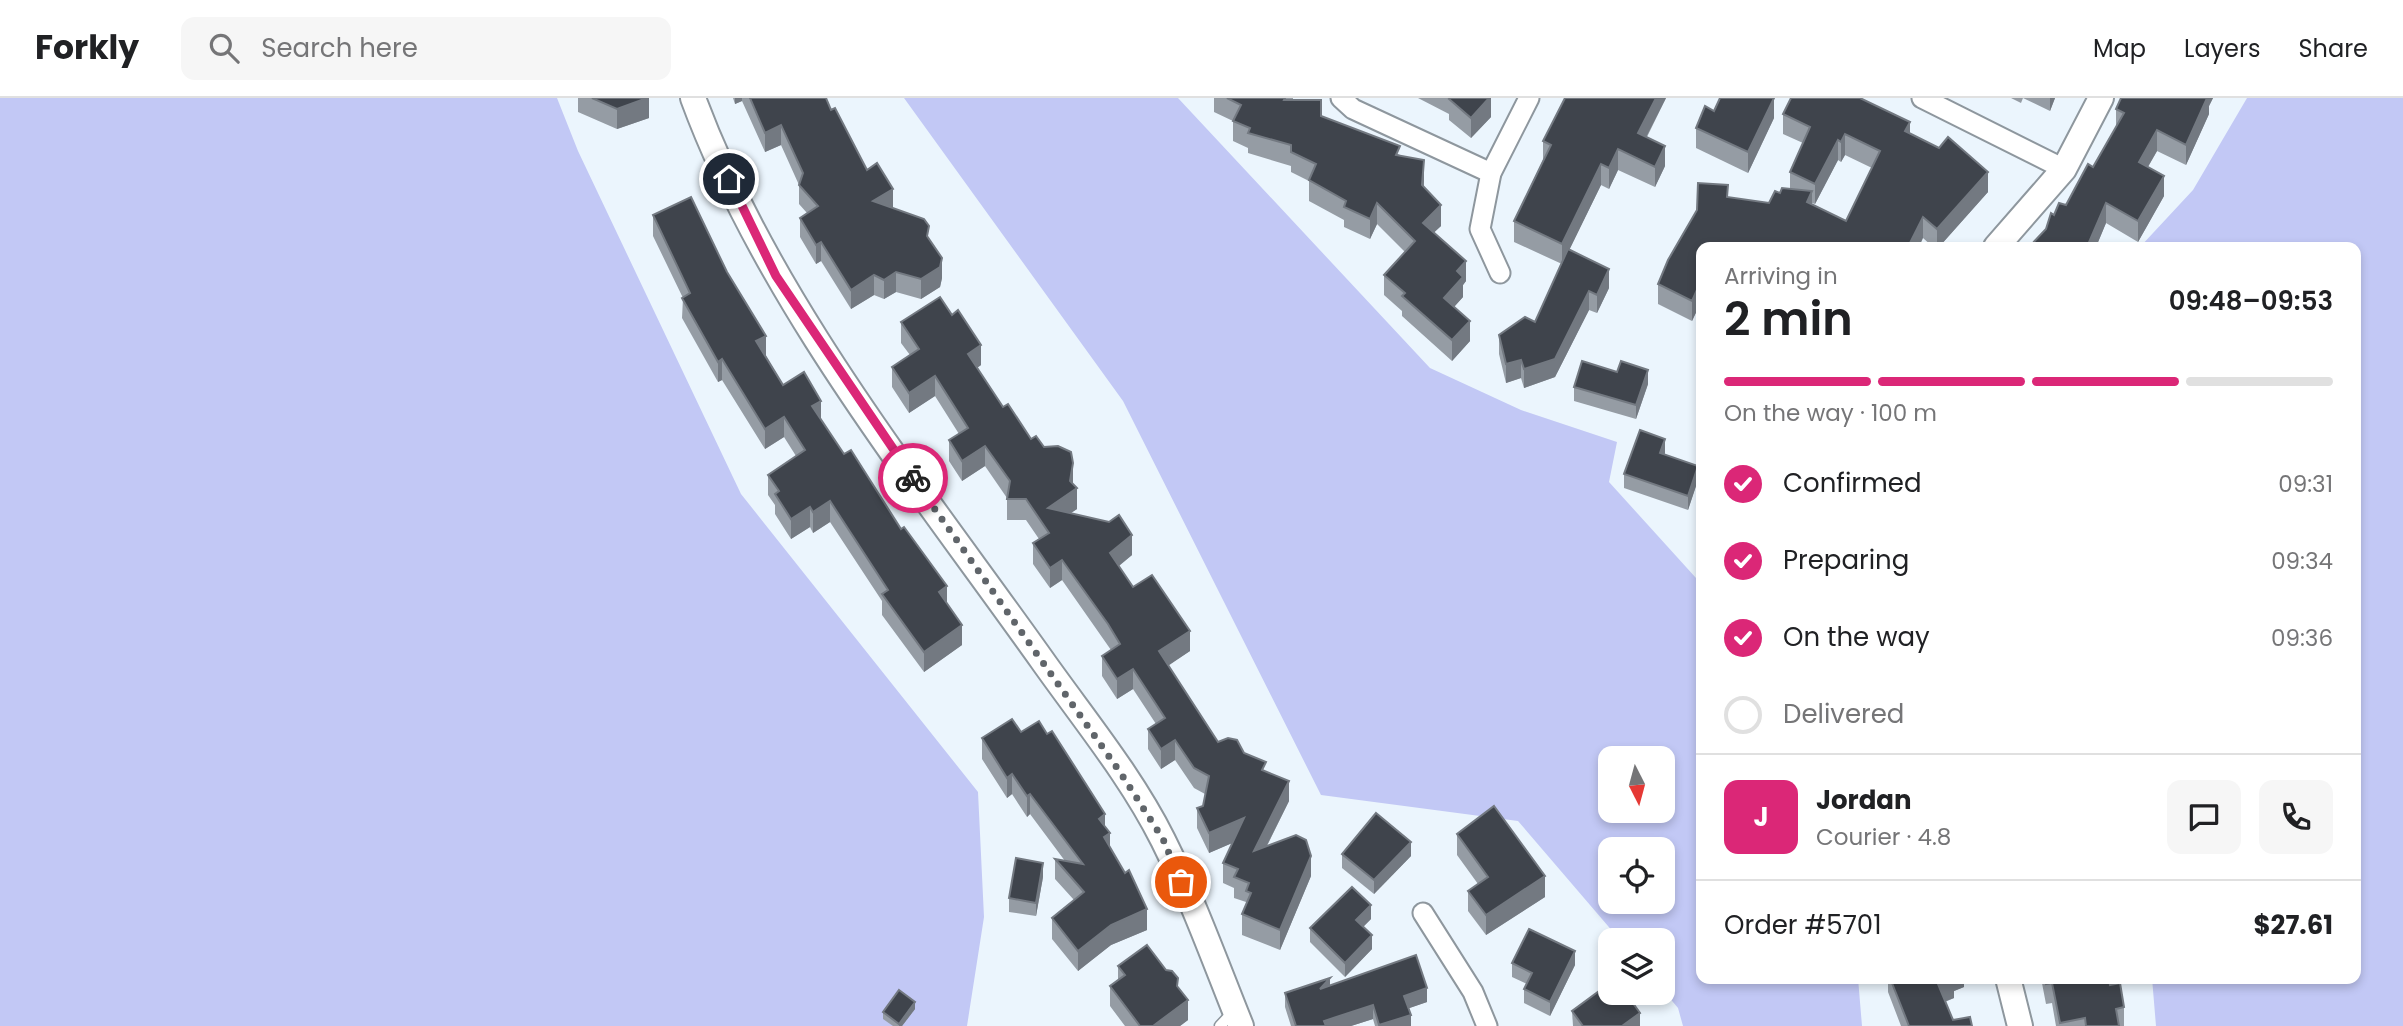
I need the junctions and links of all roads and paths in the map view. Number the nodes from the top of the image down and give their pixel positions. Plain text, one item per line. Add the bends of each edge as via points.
1 (693, 98) edge
2 (1340, 98) edge
3 (1529, 98) edge
4 (1922, 98) edge
5 (2101, 98) edge
6 (2064, 169) junction
7 (1492, 173) junction
8 (2000, 242) edge
9 (1500, 274) dead end
10 (1423, 913) dead end
11 (2010, 984) edge
12 (1232, 1021) edge
13 (1487, 1026) edge
14 (2020, 1026) edge

1 - 12 street via 776,276 1163,839
2 - 7 street via 1353,109
3 - 7 street
4 - 6 street
5 - 6 street
6 - 8 street
7 - 9 street via 1480,229
10 - 13 street via 1473,992
11 - 14 street

